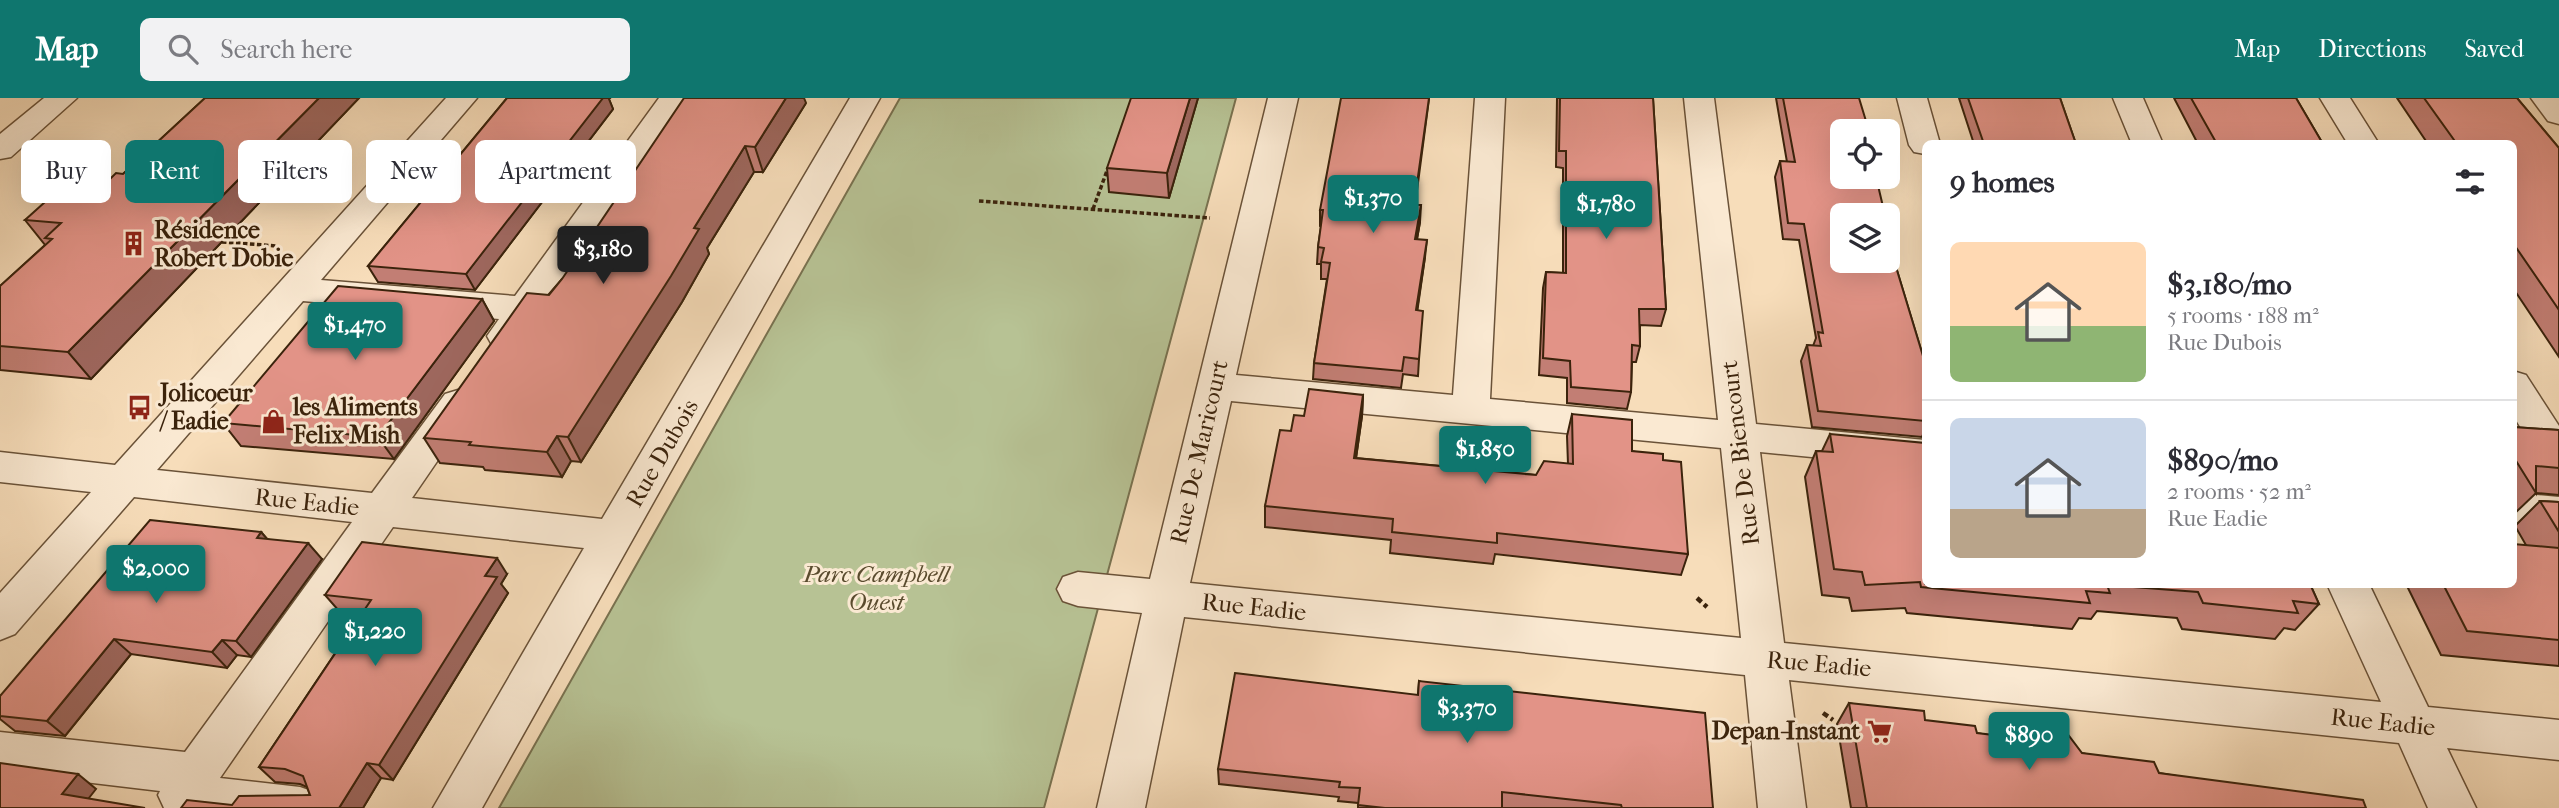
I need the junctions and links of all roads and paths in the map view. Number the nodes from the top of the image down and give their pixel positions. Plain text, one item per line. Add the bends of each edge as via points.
1 (62, 98) edge
2 (462, 98) edge
3 (674, 98) edge
4 (865, 98) edge
5 (1283, 98) edge
6 (1490, 98) edge
7 (1699, 98) edge
8 (1912, 98) edge
9 (2128, 98) edge
10 (2335, 98) edge
11 (2546, 98) edge
12 (2559, 115) edge
13 (1924, 140) edge
14 (2146, 140) edge
15 (2361, 140) edge
16 (0, 150) edge
17 (1111, 160) edge
18 (979, 201) dead end
19 (1093, 209) junction
20 (1211, 218) dead end
21 (222, 242) dead end
22 (280, 246) dead end
23 (295, 289) junction
24 (524, 309) junction
25 (1214, 386) junction
26 (2517, 390) edge
27 (1471, 411) junction
28 (1738, 437) junction
29 (1922, 454) edge
30 (2559, 458) edge
31 (0, 467) edge
32 (124, 481) junction
33 (2517, 508) edge
34 (382, 510) junction
35 (2559, 512) edge
36 (614, 536) junction
37 (2350, 588) edge
38 (1078, 589) dead end
39 (1166, 598) junction
40 (0, 622) edge
41 (1765, 659) junction
42 (2413, 725) junction
43 (2559, 740) edge
44 (0, 752) edge
45 (196, 774) junction
46 (300, 808) edge
47 (457, 808) edge
48 (1121, 808) edge
49 (1782, 808) edge
50 (2452, 808) edge

1 - 16 street
2 - 23 street
3 - 24 street
4 - 36 street, Rue Dubois
5 - 25 street, Rue De Maricourt
6 - 27 street
7 - 28 street, Rue De Biencourt
8 - 13 street
9 - 14 street
10 - 15 street
11 - 12 street
17 - 19 path
18 - 19 path
19 - 20 path
21 - 22 path
23 - 24 street
23 - 32 street
24 - 34 street
25 - 27 street
25 - 39 street, Rue De Maricourt
26 - 30 street
27 - 28 street
28 - 29 street
28 - 41 street, Rue De Biencourt
31 - 32 street, Rue Eadie
32 - 34 street, Rue Eadie
32 - 40 street
33 - 35 street
34 - 36 street, Rue Eadie
34 - 45 street
36 - 47 street, Rue Dubois
37 - 42 street
38 - 39 street, Rue Eadie
39 - 41 street, Rue Eadie
39 - 48 street, Rue De Maricourt
41 - 42 street, Rue Eadie
41 - 49 street, Rue De Biencourt
42 - 43 street, Rue Eadie
42 - 50 street
44 - 45 street
45 - 46 street via 181,795

